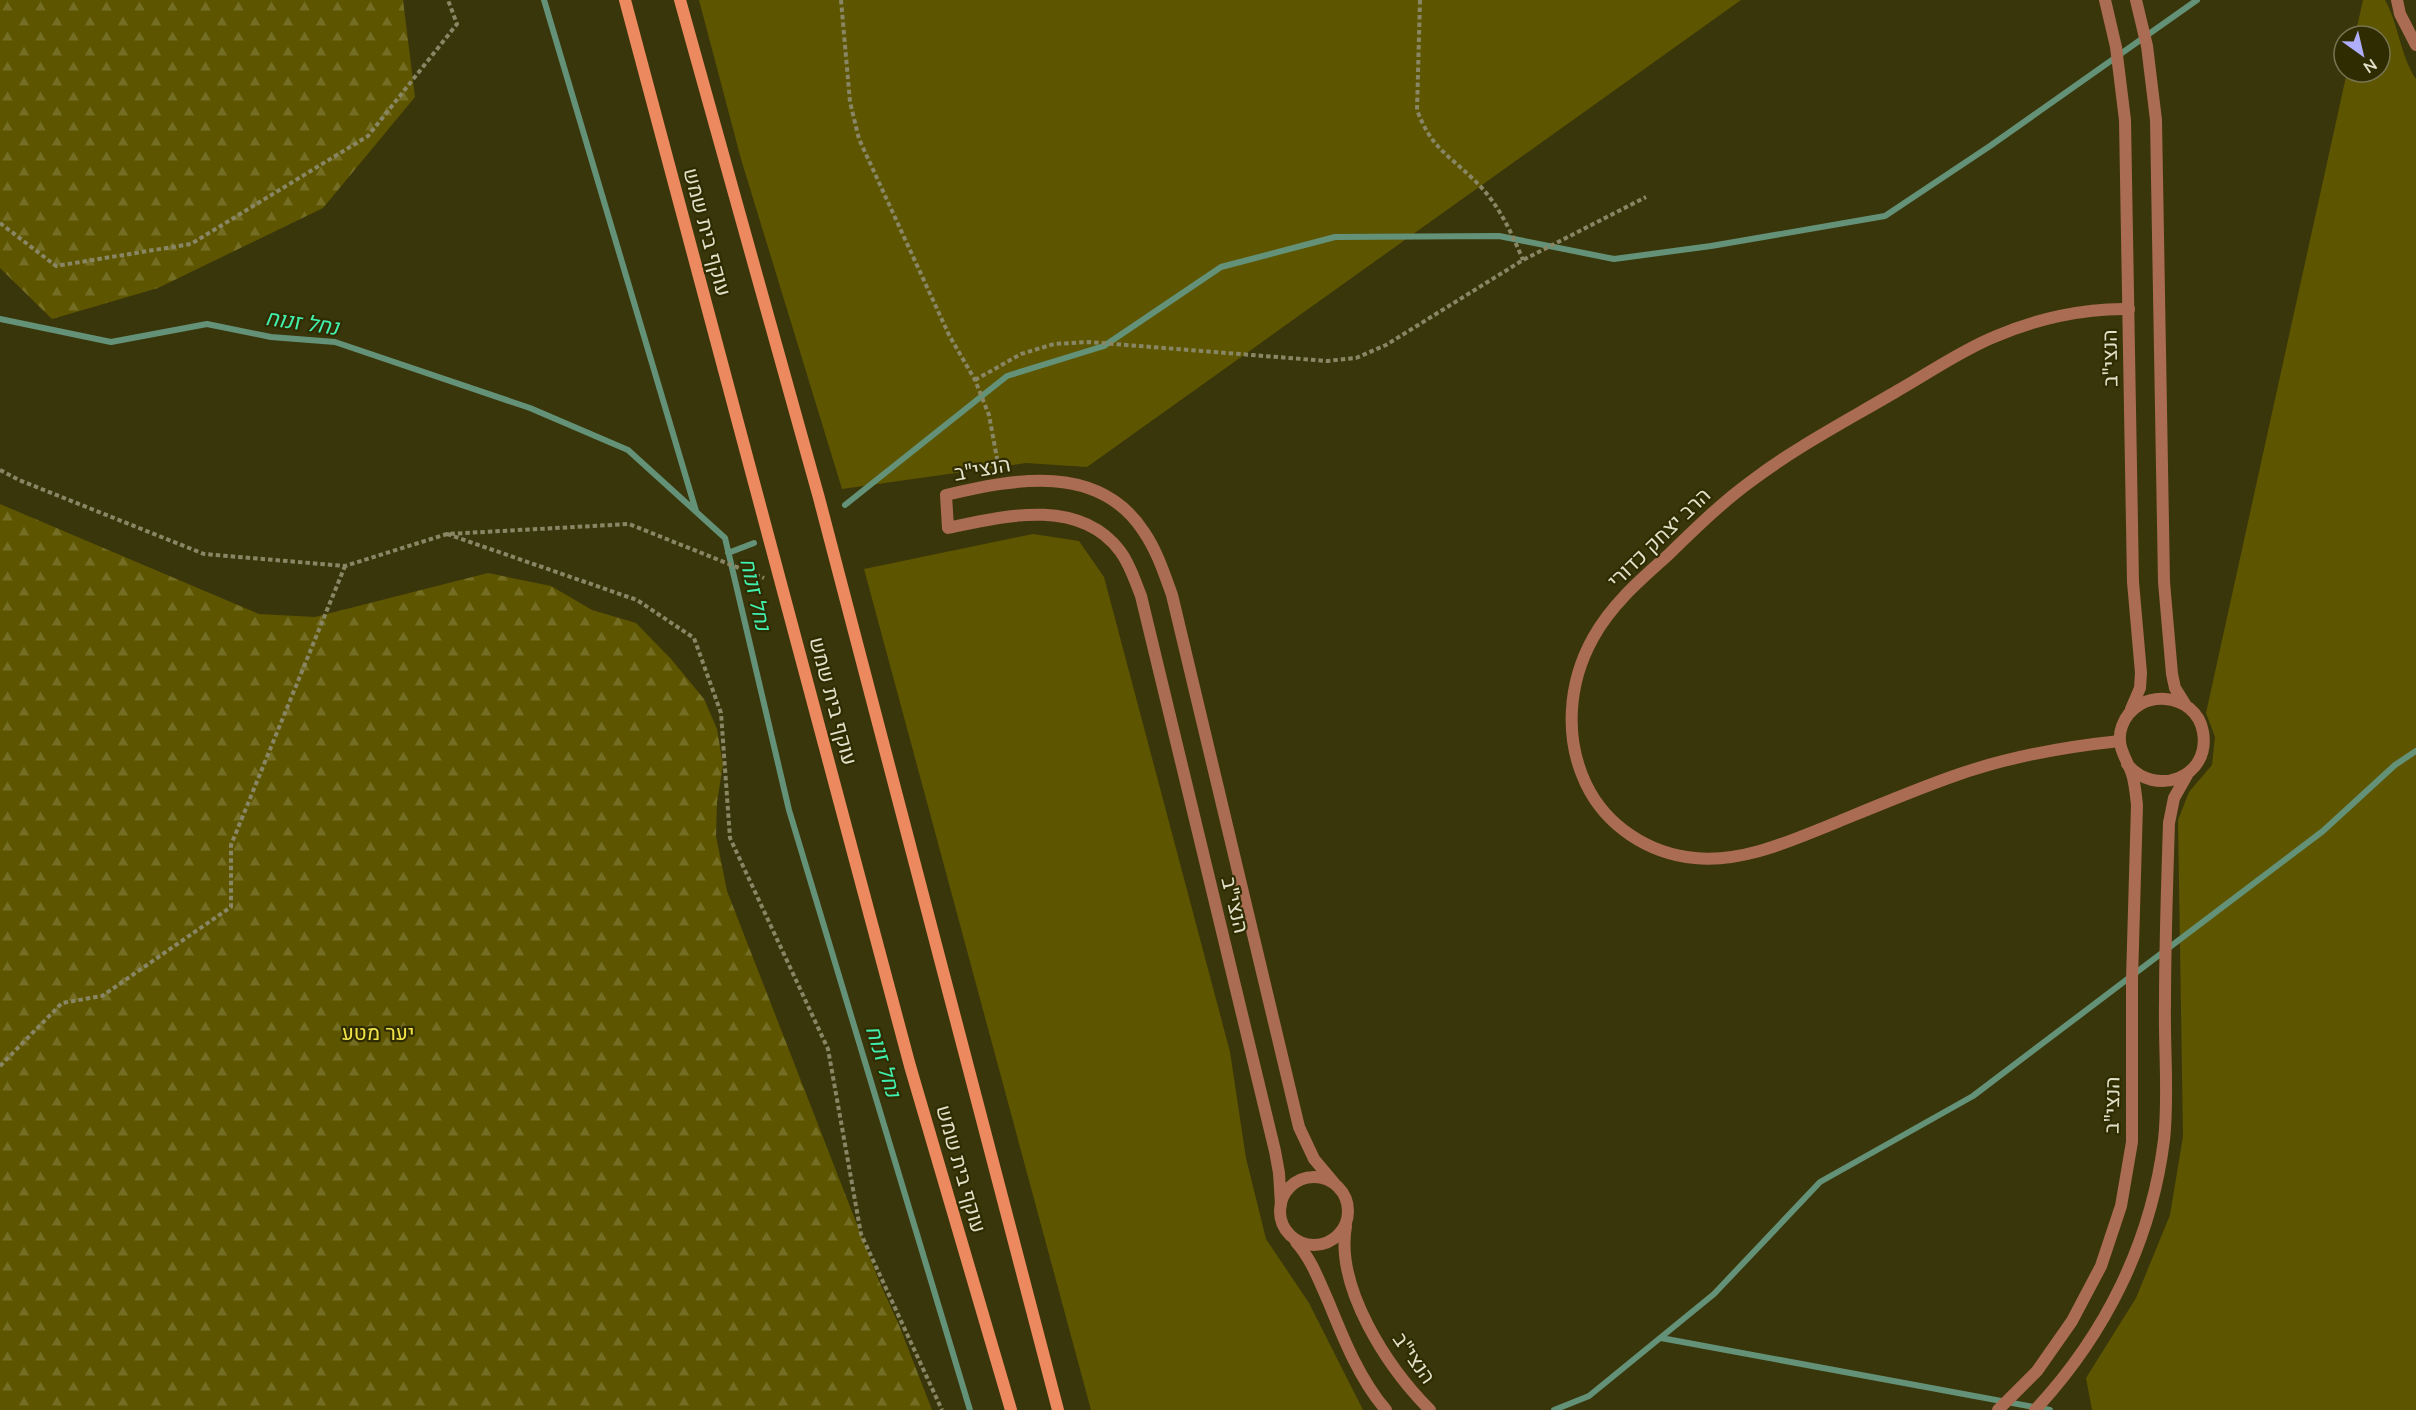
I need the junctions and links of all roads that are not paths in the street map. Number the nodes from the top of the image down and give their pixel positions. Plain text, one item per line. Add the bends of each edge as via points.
1 (625, 0) edge
2 (680, 0) edge
3 (2105, 0) edge
4 (2136, 0) edge
5 (2397, 0) edge
6 (2416, 45) edge
7 (2129, 309) junction
8 (2187, 707) junction
9 (2128, 715) junction
10 (2120, 741) junction
11 (2127, 764) junction
12 (2191, 771) junction
13 (1335, 1184) junction
14 (1281, 1205) junction
15 (1346, 1223) junction
16 (1293, 1238) junction
17 (1011, 1410) edge
18 (1058, 1410) edge
19 (1386, 1410) edge
20 (1430, 1410) edge
21 (1998, 1410) edge
22 (2035, 1410) edge

1 - 17 main road, עוקף בית שמש via 910,1066
2 - 18 main road, עוקף בית שמש via 819,498
3 - 7 street, הנצי"ב via 2116,47 2125,120
4 - 8 street via 2147,46 2156,120 2164,582 2172,674 2175,688
5 - 6 street
7 - 9 street, הנצי"ב via 2133,582 2141,673 2137,698
7 - 10 street, הרב יצחק כדורי via 2065,316 1995,336 1805,445 1749,483 1625,595 1593,638 1576,682 1570,724 1581,774 1594,800 1620,828 1654,849 1696,858 1744,855 1797,838 1992,763 2049,750
8 - 9 street via 2176,700 2157,699 2144,702
8 - 12 street via 2197,717 2204,735 2201,754
9 - 10 street
10 - 11 street
11 - 12 street via 2142,777 2160,782
11 - 21 street, הנצי"ב via 2137,805 2132,1142 2121,1206 2101,1266 2072,1321 2037,1371
12 - 22 street via 2174,798 2169,823 2164,1139 2151,1206 2130,1269 2099,1328 2061,1382
13 - 14 street via 1321,1178 1300,1180 1287,1190
13 - 14 street, הנצי"ב via 1314,1159 1299,1127 1172,595 1144,530 1105,494 1082,485 1057,481 1002,483 945,495 948,528 1028,515 1072,518 1106,536 1132,571 1275,1151
13 - 15 street via 1347,1202
14 - 16 street via 1283,1226
15 - 16 street via 1338,1236 1324,1244 1308,1245
15 - 20 street, הנצי"ב via 1345,1259 1357,1299 1385,1354
16 - 19 street via 1309,1258 1346,1344

